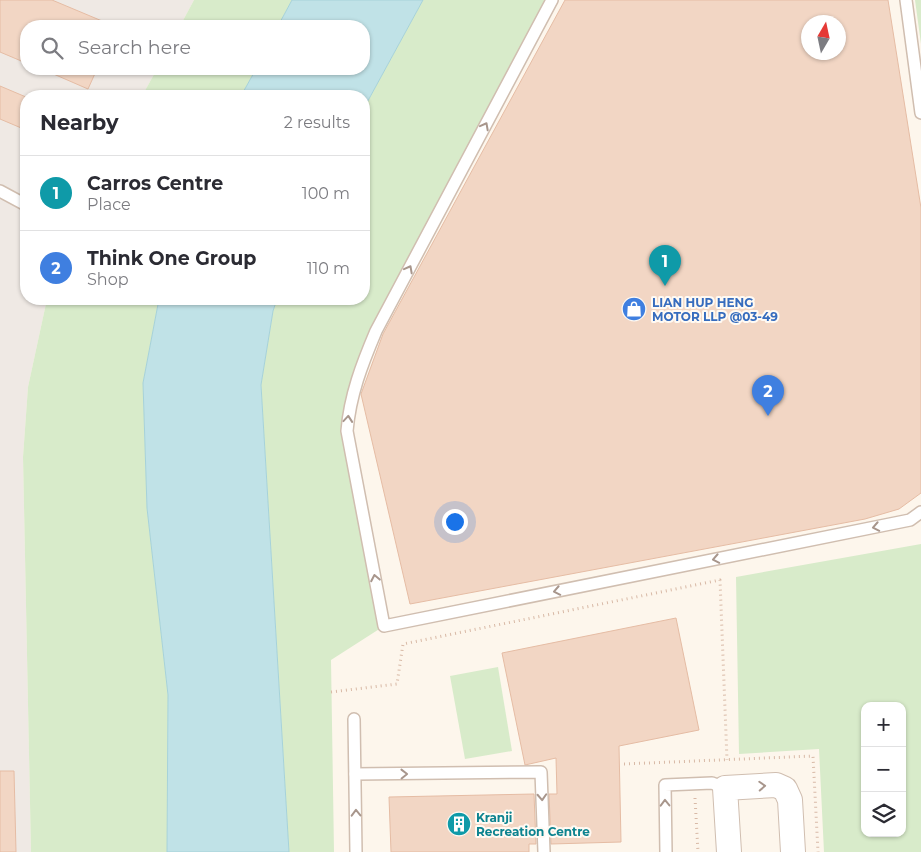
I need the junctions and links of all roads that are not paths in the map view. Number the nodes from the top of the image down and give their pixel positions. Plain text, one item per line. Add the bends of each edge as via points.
1 (552, 0) edge
2 (906, 0) edge
3 (921, 113) edge
4 (0, 191) edge
5 (20, 202) edge
6 (921, 512) edge
7 (354, 719) dead end
8 (355, 774) junction
9 (725, 788) junction
10 (356, 852) edge
11 (544, 852) edge
12 (666, 852) edge
13 (729, 852) edge
14 (793, 852) edge

6 -> 1 lane via 910,520 384,626 347,431 349,405 376,331
2 - 3 lane
4 - 5 lane
7 - 8 lane
10 -> 8 lane
8 -> 11 lane via 541,772
12 -> 9 lane via 665,785 712,783
9 - 13 street
9 -> 14 street via 776,785 785,789 790,800

